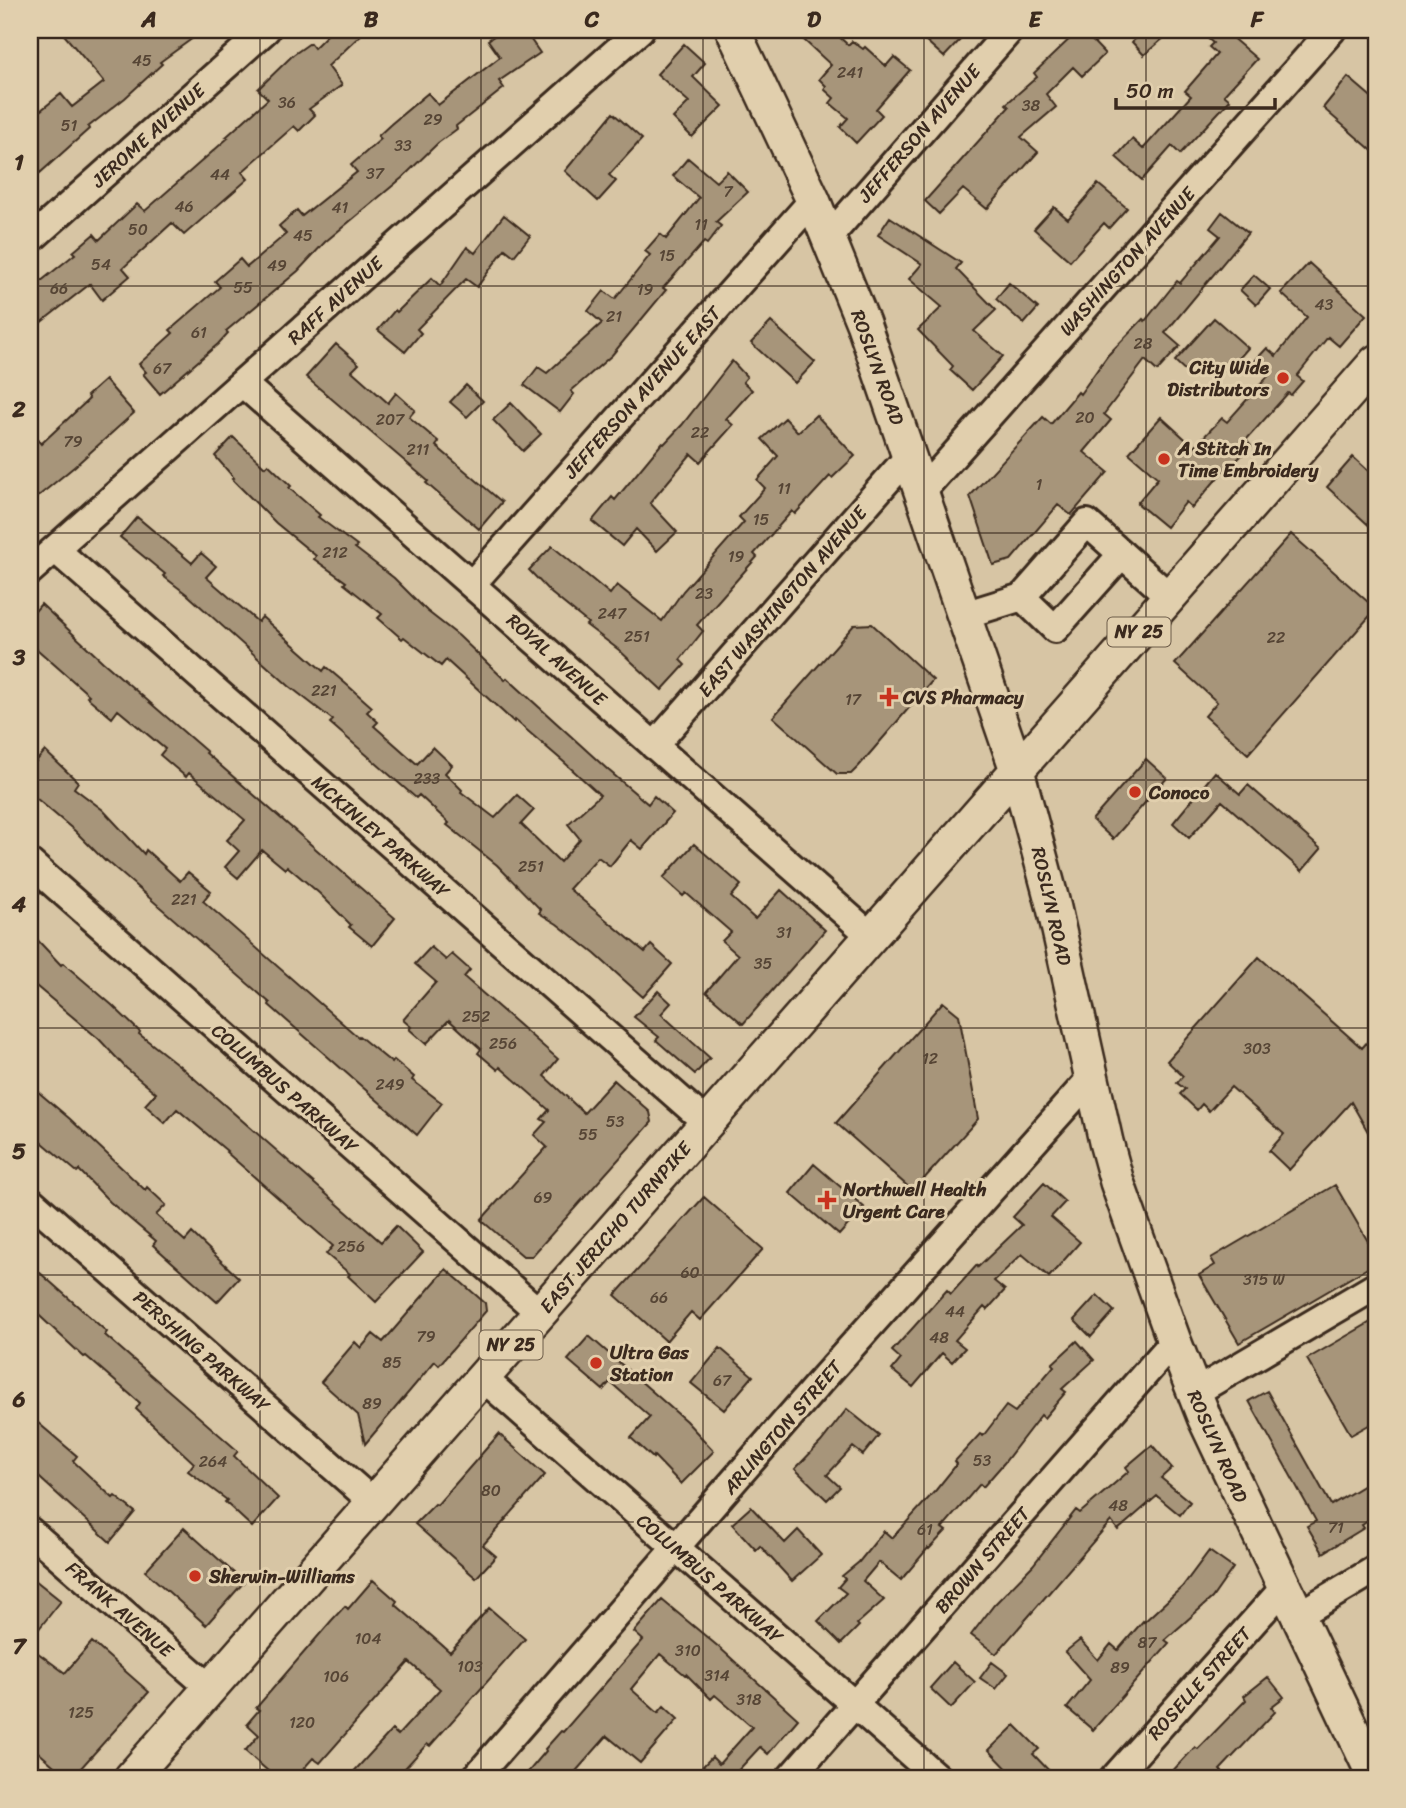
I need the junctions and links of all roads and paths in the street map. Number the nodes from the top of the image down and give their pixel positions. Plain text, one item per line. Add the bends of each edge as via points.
1 (266, 30) edge
2 (640, 30) edge
3 (733, 30) edge
4 (1010, 30) edge
5 (1332, 30) edge
6 (813, 200) junction
7 (829, 237) junction
8 (30, 240) edge
9 (1376, 362) edge
10 (242, 383) junction
11 (909, 456) junction
12 (922, 491) junction
13 (55, 549) junction
14 (1122, 554) junction
15 (30, 571) edge
16 (472, 584) junction
17 (1022, 597) junction
18 (1170, 597) junction
19 (964, 615) junction
20 (654, 746) junction
21 (1017, 770) junction
22 (30, 863) edge
23 (871, 936) junction
24 (1091, 1078) junction
25 (707, 1123) junction
26 (30, 1200) edge
27 (1376, 1286) edge
28 (540, 1313) junction
29 (1174, 1341) junction
30 (483, 1378) junction
31 (1194, 1393) junction
32 (373, 1502) junction
33 (30, 1531) edge
34 (676, 1548) junction
35 (1376, 1569) edge
36 (1290, 1602) junction
37 (210, 1688) junction
38 (855, 1704) junction
39 (131, 1778) edge
40 (475, 1778) edge
41 (790, 1778) edge
42 (938, 1778) edge
43 (1114, 1778) edge
44 (1375, 1778) edge

1 - 8 street, JEROME AVENUE
2 - 10 street, RAFF AVENUE
3 - 6 main road, ROSLYN ROAD
4 - 7 street, JEFFERSON AVENUE
5 - 12 street, WASHINGTON AVENUE
6 - 7 main road, ROSLYN ROAD
6 - 16 street, JEFFERSON AVENUE EAST
7 - 11 main road, ROSLYN ROAD
9 - 18 main road, NY 25
10 - 13 street, RAFF AVENUE
10 - 16 street, ROYAL AVENUE
11 - 12 main road, ROSLYN ROAD
11 - 20 street, EAST WASHINGTON AVENUE
12 - 19 main road, ROSLYN ROAD
13 - 15 street, RAFF AVENUE
13 - 25 street, MCKINLEY PARKWAY
14 - 17 street via 1087,523
14 - 17 street via 1055,629
14 - 18 street
16 - 20 street, ROYAL AVENUE
17 - 19 street
18 - 21 main road, NY 25
19 - 21 main road, ROSLYN ROAD
20 - 23 street, ROYAL AVENUE
21 - 23 main road, EAST JERICHO TURNPIKE / NY 25
21 - 24 main road, ROSLYN ROAD via 1048,884
22 - 28 street, COLUMBUS PARKWAY
23 - 25 main road, EAST JERICHO TURNPIKE / NY 25
24 - 29 main road, ROSLYN ROAD via 1117,1182
24 - 34 street, ARLINGTON STREET
25 - 28 main road, EAST JERICHO TURNPIKE / NY 25
26 - 32 street, PERSHING PARKWAY
27 - 31 street
28 - 30 main road, EAST JERICHO TURNPIKE / NY 25
29 - 31 main road, ROSLYN ROAD
29 - 38 street, BROWN STREET
30 - 32 main road, EAST JERICHO TURNPIKE / NY 25
30 - 34 street, COLUMBUS PARKWAY
31 - 36 main road, ROSLYN ROAD
32 - 37 main road, EAST JERICHO TURNPIKE / NY 25
33 - 37 street, FRANK AVENUE
34 - 38 street, COLUMBUS PARKWAY
34 - 40 street, ARLINGTON STREET
35 - 36 street, ROSELLE STREET
36 - 43 street, ROSELLE STREET
36 - 44 main road, ROSLYN ROAD
37 - 39 main road, EAST JERICHO TURNPIKE / NY 25
38 - 41 street, BROWN STREET
38 - 42 street, COLUMBUS PARKWAY

